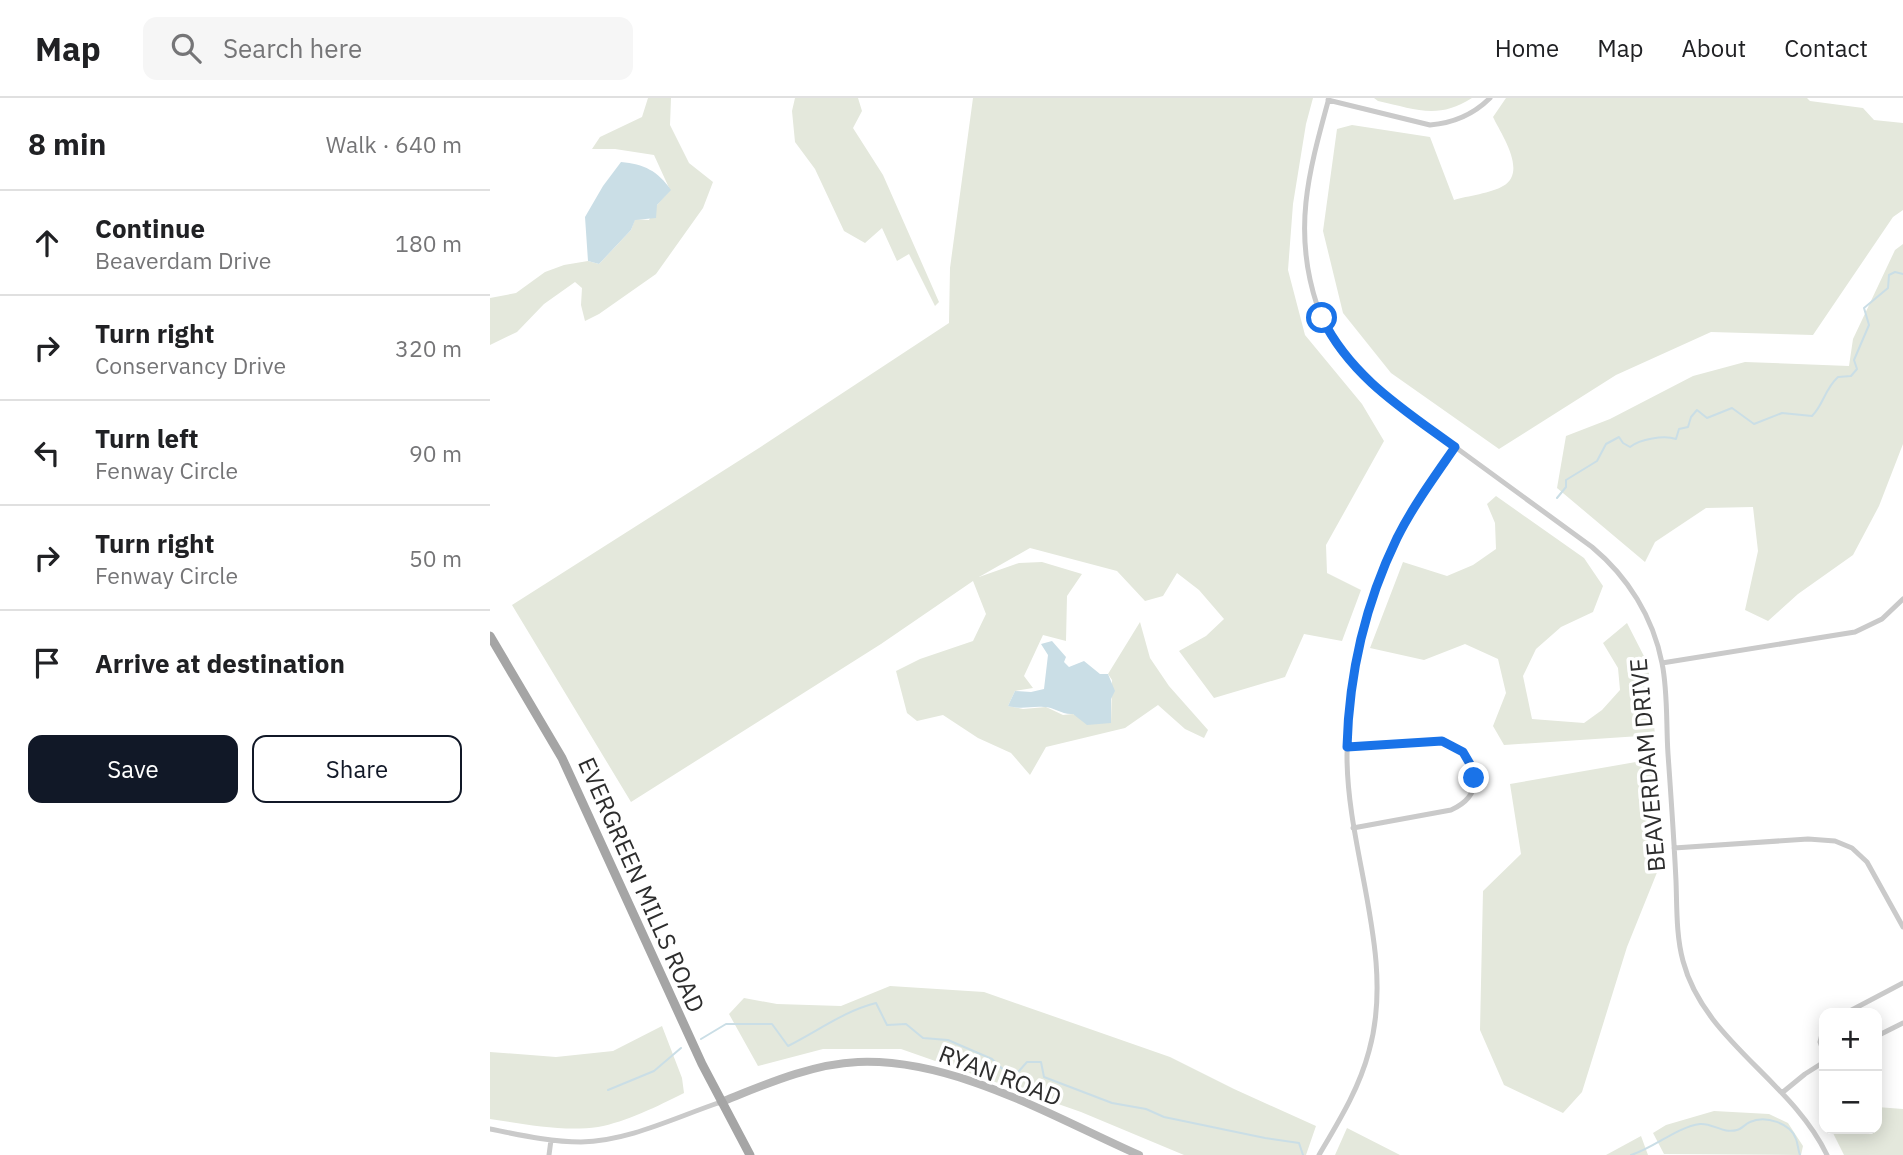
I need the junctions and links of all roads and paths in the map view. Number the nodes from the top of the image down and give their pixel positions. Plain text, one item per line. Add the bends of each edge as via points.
1 (1490, 98) edge
2 (1329, 99) edge
3 (1455, 447) junction
4 (1903, 599) edge
5 (490, 636) edge
6 (1662, 663) junction
7 (1347, 747) junction
8 (1353, 828) junction
9 (1674, 848) junction
10 (1903, 927) edge
11 (1903, 984) edge
12 (1856, 1008) edge
13 (1903, 1023) edge
14 (1882, 1034) edge
15 (1819, 1066) edge
16 (1783, 1092) junction
17 (721, 1102) junction
18 (490, 1129) edge
19 (551, 1140) junction
20 (549, 1155) edge
21 (750, 1155) edge
22 (1139, 1155) edge
23 (1318, 1155) edge
24 (1827, 1155) edge

1 - 2 street via 1465,117 1430,125
2 - 3 street, BEAVERDAM DRIVE via 1313,156 1304,220 1305,258 1322,318 1355,369
3 - 6 street, BEAVERDAM DRIVE via 1614,566 1642,608
3 - 7 street via 1398,536 1364,623 1353,669
4 - 6 street via 1882,619 1855,632
5 - 17 main road, EVERGREEN MILLS ROAD via 562,758
6 - 9 street, BEAVERDAM DRIVE
7 - 8 street
7 - 8 street via 1442,741 1463,752 1474,778 1470,796 1451,810
8 - 23 street via 1376,958 1376,1014 1359,1081
9 - 10 street via 1835,841 1867,862
9 - 16 street, BEAVERDAM DRIVE via 1678,937 1691,988 1726,1036
11 - 12 street
13 - 14 street
15 - 16 street
16 - 24 street, BEAVERDAM DRIVE
17 - 19 street via 616,1138
17 - 21 main road, EVERGREEN MILLS ROAD
17 - 22 main road, RYAN ROAD via 782,1078 838,1064 903,1063 974,1083
18 - 19 street
19 - 20 street

